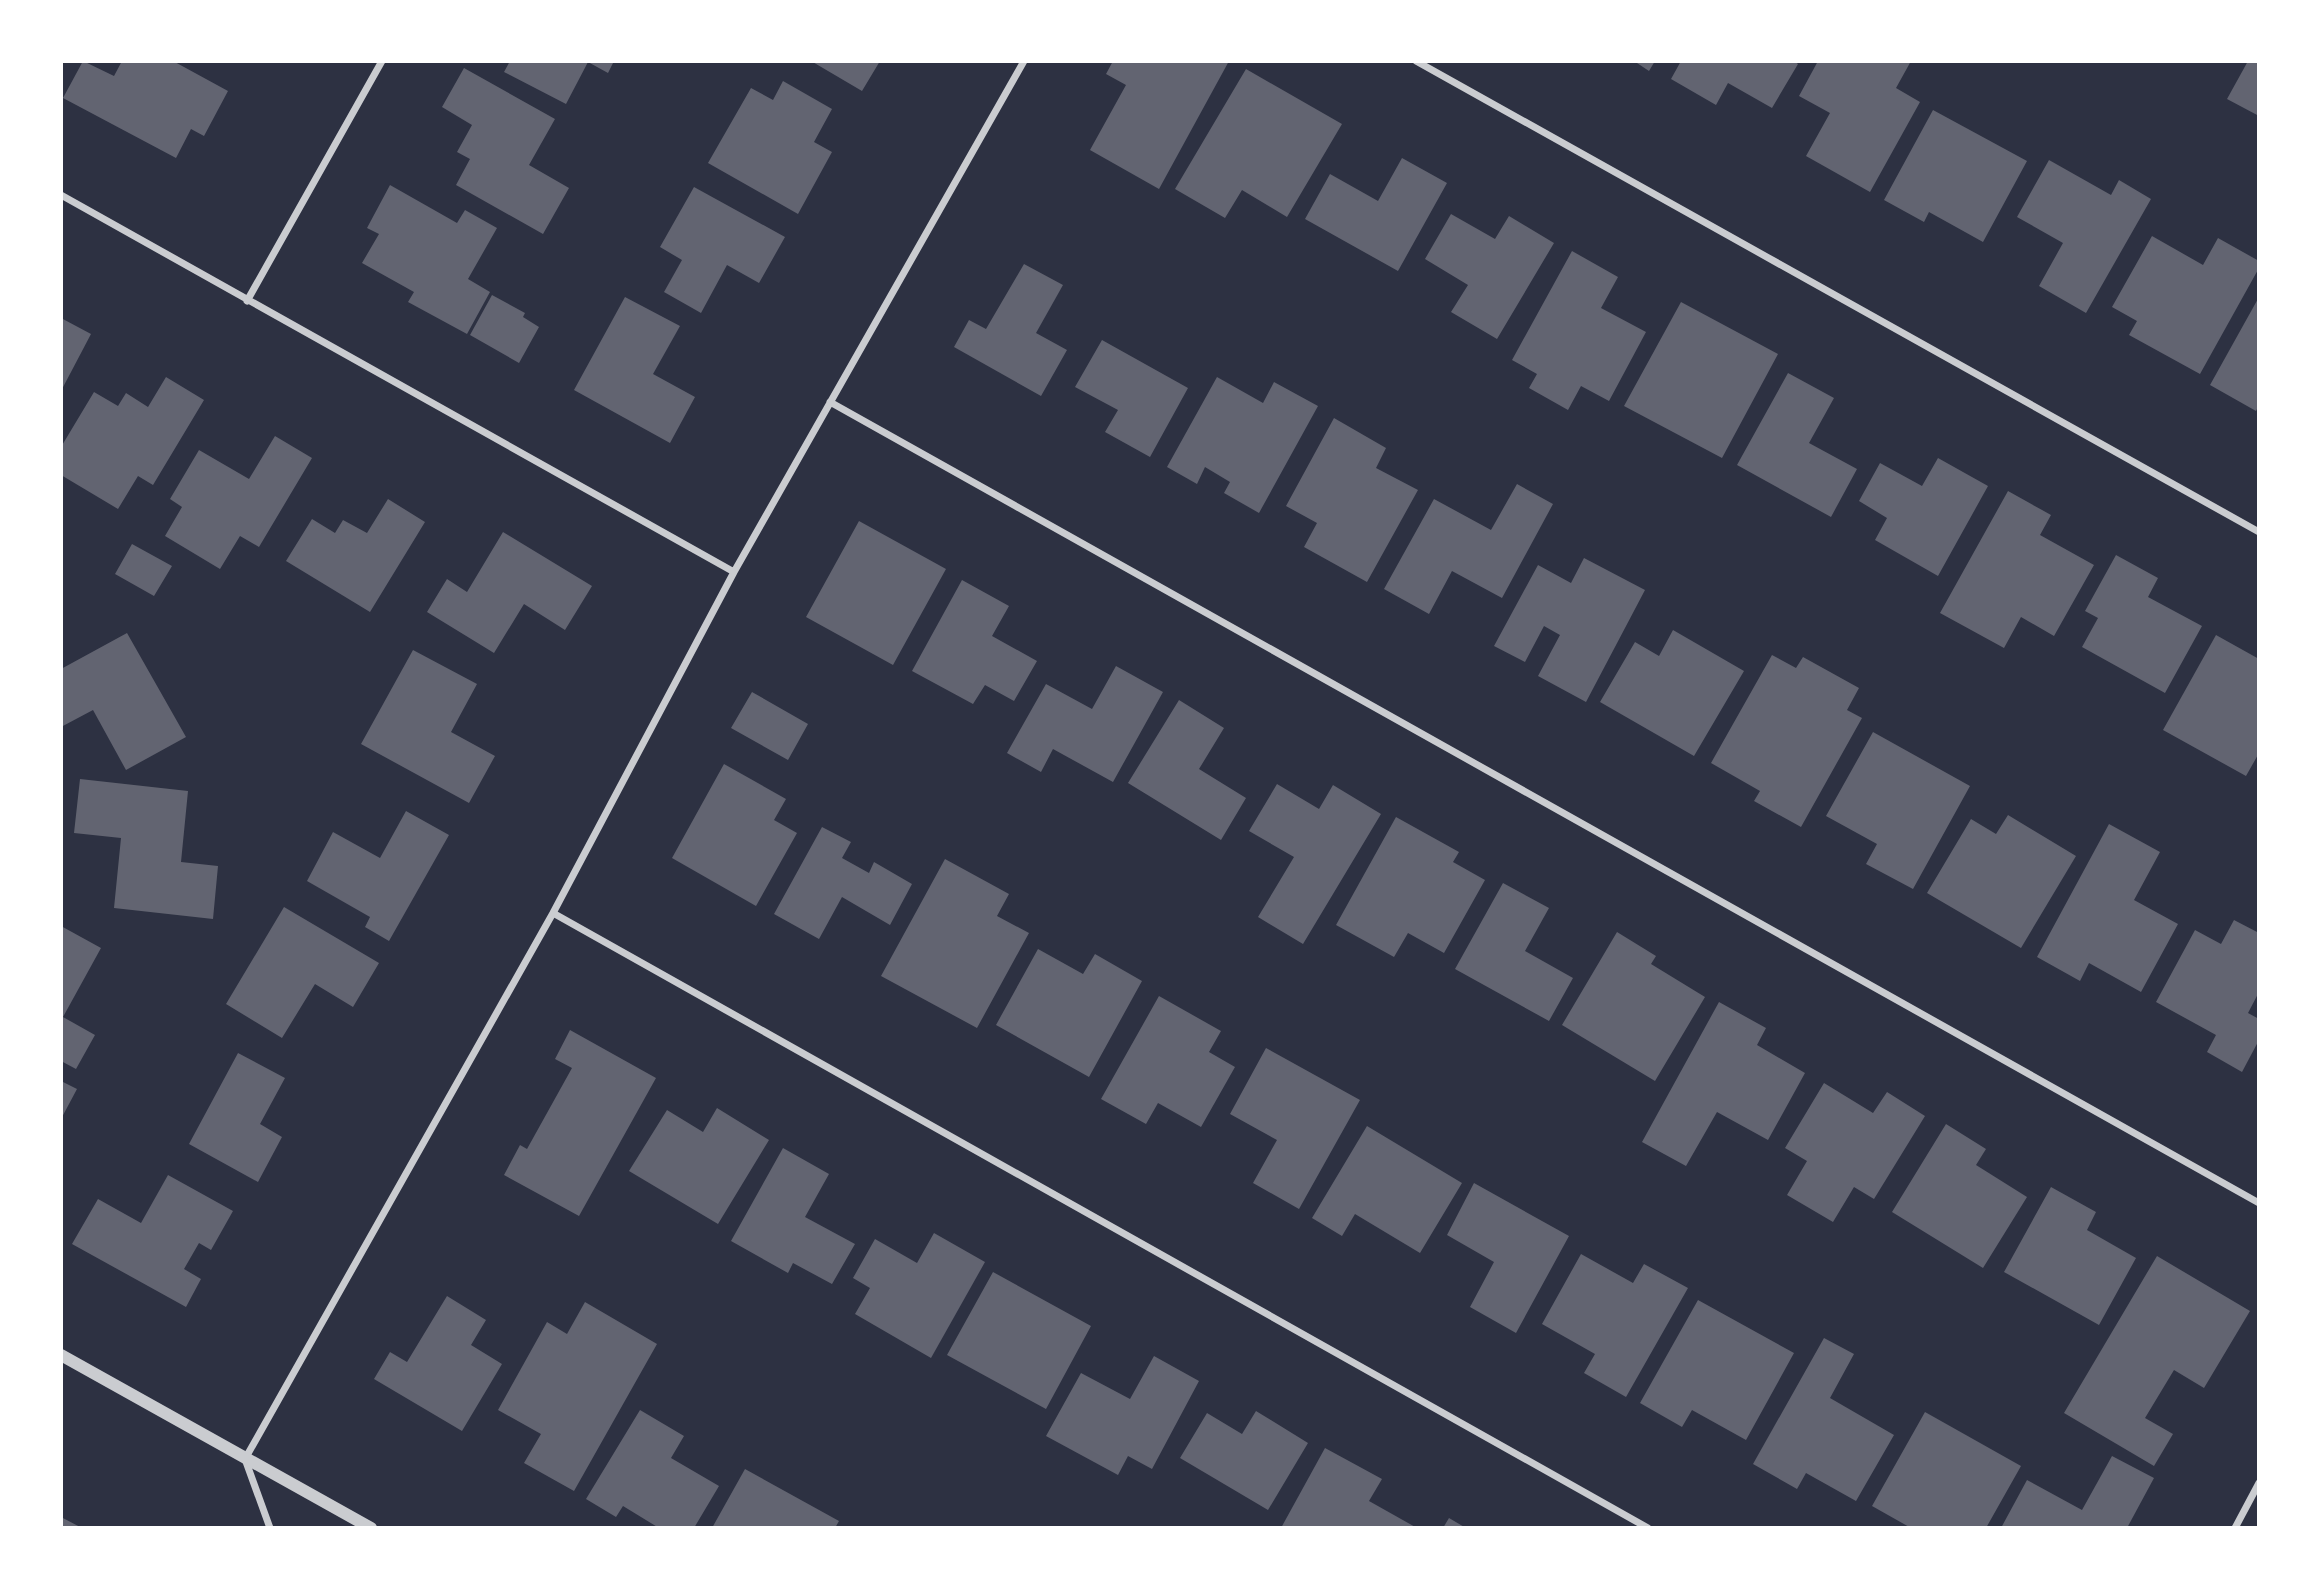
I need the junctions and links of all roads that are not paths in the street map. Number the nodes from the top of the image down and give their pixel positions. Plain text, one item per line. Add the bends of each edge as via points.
1 (382, 61) edge
2 (1024, 61) edge
3 (1416, 61) edge
4 (61, 195) edge
5 (247, 301) junction
6 (830, 402) junction
7 (2259, 532) edge
8 (734, 572) junction
9 (553, 913) junction
10 (2259, 1203) edge
11 (61, 1355) edge
12 (245, 1459) junction
13 (2259, 1483) edge
14 (270, 1528) edge
15 (371, 1528) edge
16 (1648, 1528) edge
17 (2235, 1528) edge

1 - 5 street
2 - 6 street
3 - 7 street
4 - 5 street
5 - 8 street
6 - 8 street
6 - 10 street
8 - 9 street
9 - 12 street
9 - 16 street
11 - 12 street
12 - 14 street
12 - 15 street
13 - 17 street

